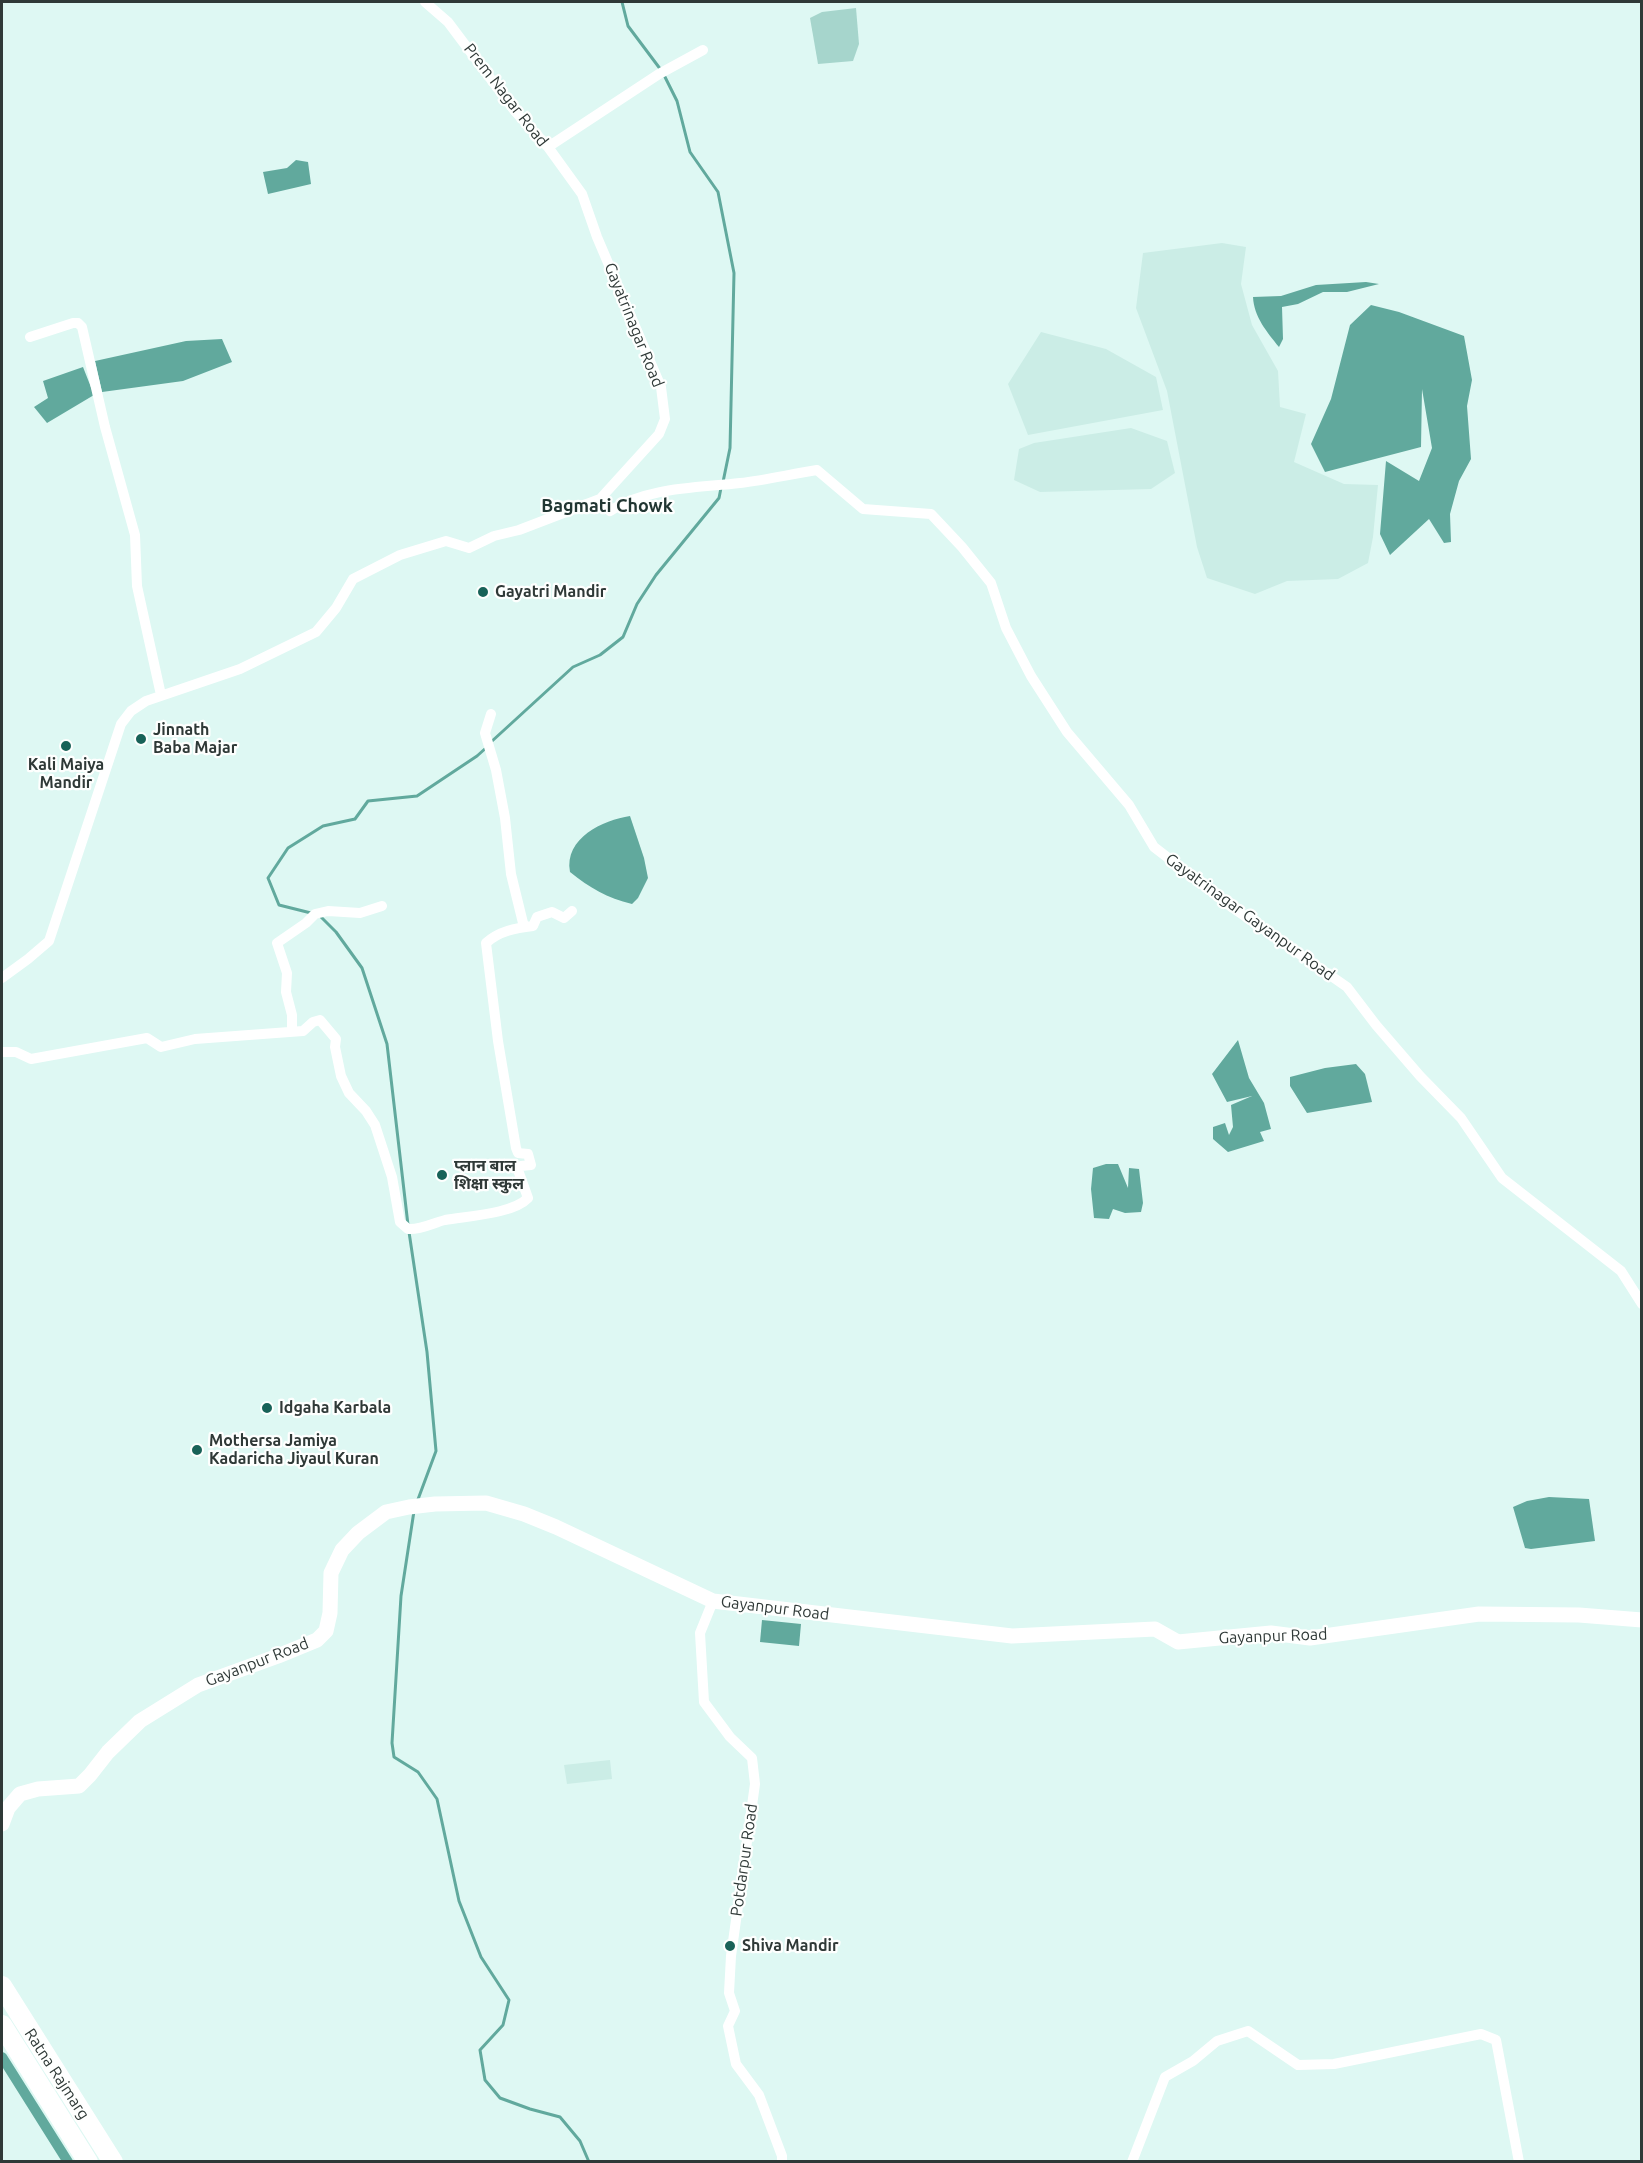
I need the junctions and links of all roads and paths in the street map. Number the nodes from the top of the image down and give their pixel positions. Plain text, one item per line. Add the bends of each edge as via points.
1 (425, 2) edge
2 (703, 50) dead end
3 (548, 147) junction
4 (582, 194) joint
5 (30, 337) dead end
6 (600, 499) junction
7 (161, 696) junction
8 (491, 714) dead end
9 (382, 906) dead end
10 (572, 911) dead end
11 (524, 927) junction
12 (2, 978) edge
13 (292, 1031) junction
14 (2, 1052) edge
15 (1641, 1304) edge
16 (713, 1601) junction
17 (1641, 1620) edge
18 (2, 1824) edge
19 (2, 1986) edge
20 (2, 2025) edge
21 (88, 2162) edge
22 (113, 2162) edge
23 (782, 2162) edge
24 (1132, 2162) edge
25 (1519, 2162) edge

1 - 3 street, Prem Nagar Road via 448,22 514,110
2 - 3 street
3 - 4 street, Prem Nagar Road
4 - 6 street, Gayatrinagar Road via 661,387 665,419 659,434
5 - 7 street via 73,323 82,327 135,535 137,586
6 - 7 street, Gayatrinagar Road via 469,548 446,542 400,555 352,579 336,608 316,632 240,669
6 - 15 street, Gayatrinagar Gayanpur Road via 610,511 624,502 679,489 817,470 863,508 931,514 991,583 1006,628 1031,676 1066,732 1129,805 1154,848 1347,987 1420,1076 1461,1118 1502,1178 1621,1271
7 - 12 street, Gayatrinagar Road via 131,711 121,724 49,941
8 - 11 street via 485,733 506,818 511,874
9 - 13 street via 360,913 315,914 277,943 287,973
10 - 11 street via 564,918 552,912 537,917 533,926
11 - 13 street via 486,943 516,1148 518,1153 528,1154 531,1165 518,1170 528,1197 512,1207 408,1229 400,1222 392,1177 375,1125 349,1093 341,1076 336,1039 320,1020 303,1031
13 - 14 street via 195,1039 161,1047 147,1038 30,1059 16,1052
16 - 17 street, Gayanpur Road via 1012,1636 1155,1629 1178,1642 1271,1633 1310,1638 1479,1614
16 - 18 street, Gayanpur Road via 524,1514 486,1503 435,1504 386,1512 342,1550 331,1573 326,1631 317,1640 198,1684 140,1721 79,1786 20,1794 8,1808
16 - 23 street, Potdarpur Road via 700,1633 704,1702 730,1737 752,1758 755,1784 731,1956 729,1993 735,2011 728,2026 736,2064 759,2095
19 - 22 highway, Ratna Rajmarg
20 - 21 highway, Ratna Rajmarg
24 - 25 street via 1165,2077 1217,2041 1248,2031 1298,2065 1334,2064 1481,2034 1496,2040

